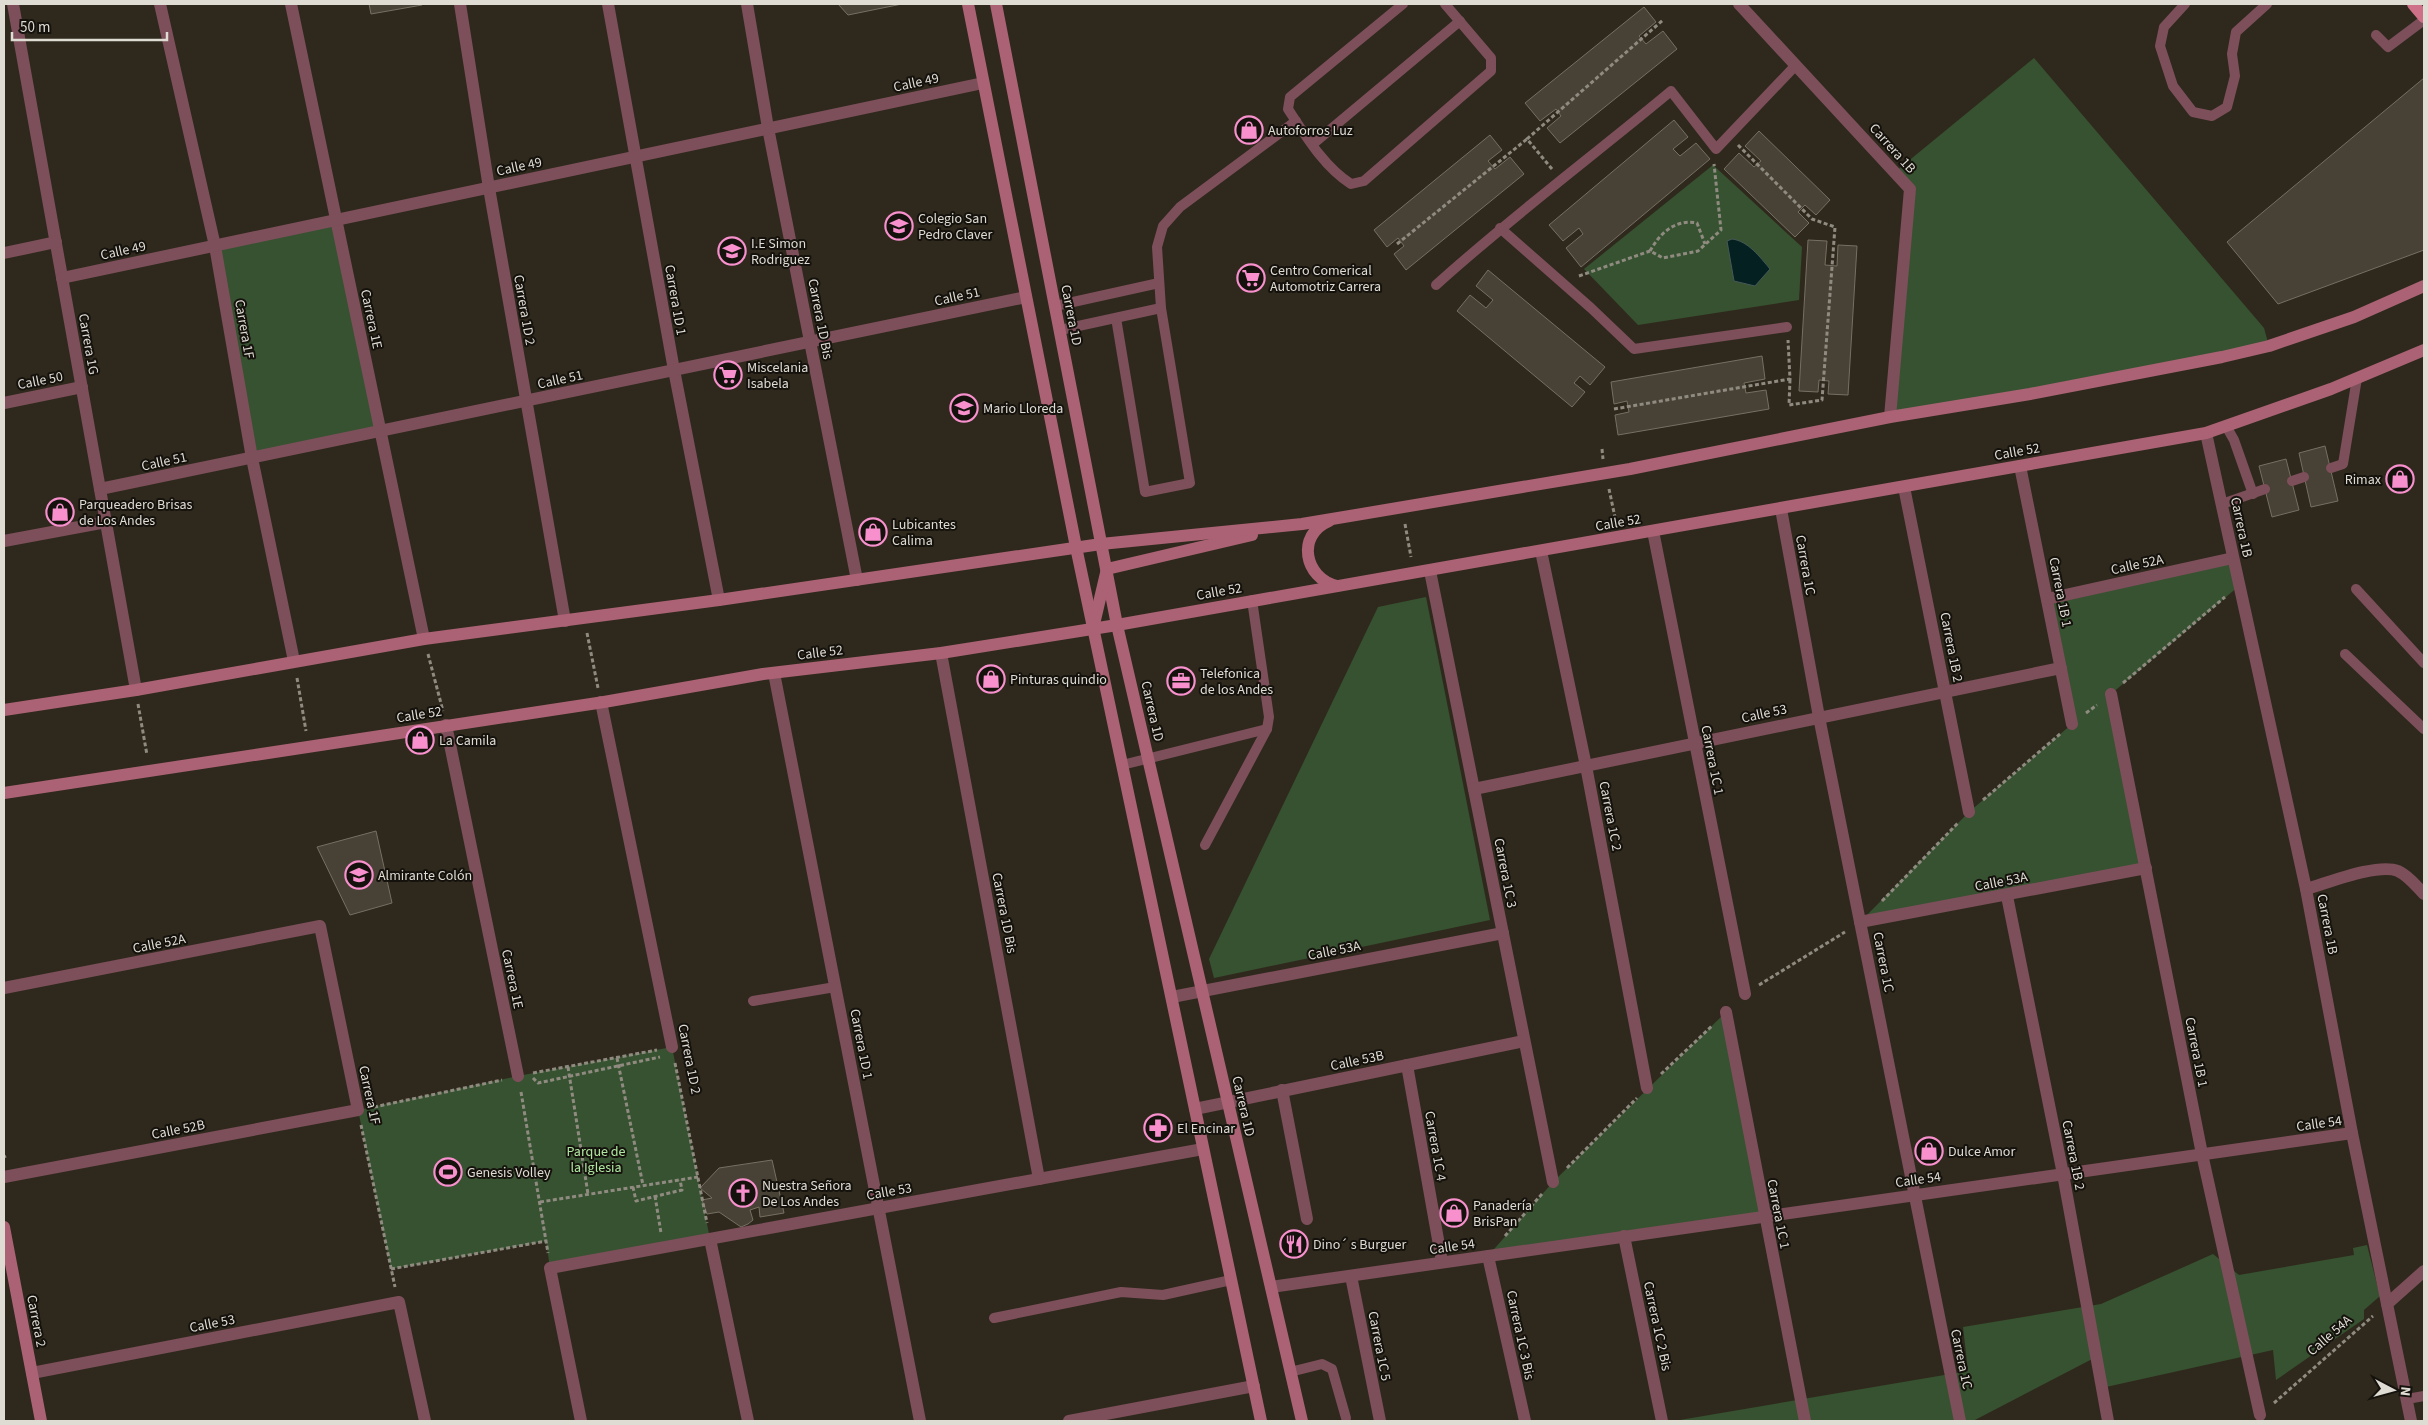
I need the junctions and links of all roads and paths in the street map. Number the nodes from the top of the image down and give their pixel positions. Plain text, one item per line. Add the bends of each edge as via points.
1 (13, 4) edge
2 (160, 4) edge
3 (291, 4) edge
4 (460, 4) edge
5 (608, 4) edge
6 (747, 4) edge
7 (968, 4) edge
8 (996, 4) edge
9 (1403, 4) edge
10 (1445, 4) edge
11 (1739, 4) edge
12 (2185, 4) edge
13 (2267, 4) edge
14 (2414, 4) edge
15 (2424, 18) edge
16 (1663, 20) dead end
17 (1460, 22) junction
18 (2376, 35) dead end
19 (1796, 65) junction
20 (983, 83) junction
21 (1296, 121) junction
22 (768, 128) junction
23 (1729, 136) junction
24 (1527, 139) junction
25 (1313, 144) junction
26 (1716, 149) junction
27 (635, 156) junction
28 (1563, 180) junction
29 (489, 188) junction
30 (336, 220) junction
31 (1500, 228) junction
32 (56, 242) junction
33 (1397, 244) dead end
34 (1705, 244) junction
35 (215, 246) junction
36 (1650, 251) junction
37 (4, 253) edge
38 (62, 278) junction
39 (1561, 282) junction
40 (1159, 283) junction
41 (1436, 285) dead end
42 (2424, 286) edge
43 (1026, 297) junction
44 (1055, 306) junction
45 (1161, 308) junction
46 (1116, 318) junction
47 (1788, 327) joint
48 (1060, 330) junction
49 (810, 342) junction
50 (2424, 350) edge
51 (674, 370) junction
52 (2357, 378) junction
53 (1790, 379) junction
54 (82, 387) junction
55 (525, 401) junction
56 (4, 403) edge
57 (1614, 409) dead end
58 (1890, 417) junction
59 (2226, 426) junction
60 (380, 431) junction
61 (2206, 433) junction
62 (1602, 449) dead end
63 (252, 458) junction
64 (2020, 466) junction
65 (2331, 468) dead end
66 (1606, 473) junction
67 (2304, 477) dead end
68 (2292, 481) dead end
69 (1904, 487) junction
70 (100, 489) junction
71 (2265, 490) dead end
72 (2253, 494) junction
73 (2222, 504) junction
74 (1402, 507) junction
75 (1781, 509) junction
76 (1337, 519) junction
77 (106, 522) junction
78 (1302, 524) junction
79 (1653, 531) junction
80 (1619, 537) junction
81 (4, 541) edge
82 (1101, 544) junction
83 (1076, 547) junction
84 (1541, 551) junction
85 (2233, 558) junction
86 (1107, 569) junction
87 (1430, 570) junction
88 (1414, 573) junction
89 (857, 580) junction
90 (1349, 586) junction
91 (2239, 586) junction
92 (2356, 589) dead end
93 (2047, 599) junction
94 (720, 600) junction
95 (1252, 600) junction
96 (584, 618) junction
97 (565, 621) junction
98 (1117, 625) junction
99 (1093, 628) junction
100 (424, 639) junction
101 (941, 653) junction
102 (2345, 654) dead end
103 (294, 661) junction
104 (2424, 663) edge
105 (2061, 668) junction
106 (774, 673) junction
107 (136, 690) junction
108 (1945, 692) junction
109 (2111, 694) junction
110 (601, 702) junction
111 (4, 710) edge
112 (1819, 717) junction
113 (2072, 724) joint
114 (446, 725) junction
115 (1268, 729) junction
116 (2424, 729) edge
117 (1694, 744) junction
118 (309, 746) junction
119 (1148, 758) junction
120 (1122, 765) junction
121 (1586, 766) junction
122 (149, 770) junction
123 (1474, 789) junction
124 (4, 793) edge
125 (1969, 812) dead end
126 (1206, 845) dead end
127 (2146, 868) junction
128 (2306, 889) junction
129 (2424, 894) edge
130 (2007, 896) junction
131 (1860, 922) junction
132 (320, 926) joint
133 (1503, 933) junction
134 (835, 987) junction
135 (4, 988) edge
136 (1202, 991) junction
137 (1745, 994) joint
138 (1172, 997) junction
139 (753, 1001) dead end
140 (1726, 1012) joint
141 (1524, 1041) junction
142 (669, 1051) junction
143 (617, 1058) dead end
144 (619, 1065) junction
145 (1407, 1065) junction
146 (568, 1067) dead end
147 (524, 1075) junction
148 (570, 1076) junction
149 (1647, 1088) junction
150 (1282, 1090) junction
151 (1228, 1101) junction
152 (1195, 1109) junction
153 (358, 1110) junction
154 (2352, 1133) junction
155 (1204, 1149) junction
156 (2202, 1154) junction
157 (2063, 1174) junction
158 (4, 1177) edge
159 (698, 1177) junction
160 (1039, 1179) junction
161 (680, 1180) junction
162 (1552, 1182) junction
163 (643, 1185) junction
164 (633, 1187) junction
165 (588, 1194) junction
166 (1913, 1195) junction
167 (655, 1196) junction
168 (540, 1202) junction
169 (878, 1208) junction
170 (1764, 1216) junction
171 (1307, 1219) dead end
172 (4, 1227) edge
173 (1624, 1236) junction
174 (710, 1239) junction
175 (663, 1247) junction
176 (1488, 1256) junction
177 (1442, 1262) junction
178 (2424, 1271) edge
179 (1351, 1276) junction
180 (1231, 1280) junction
181 (1271, 1287) junction
182 (2387, 1304) junction
183 (994, 1318) dead end
184 (1290, 1372) junction
185 (32, 1373) junction
186 (1254, 1386) junction
187 (2424, 1396) edge
188 (2407, 1399) junction
189 (2260, 1415) joint
190 (1346, 1418) dead end
191 (41, 1421) edge
192 (425, 1421) edge
193 (581, 1421) edge
194 (748, 1421) edge
195 (920, 1421) edge
196 (1069, 1421) edge
197 (1261, 1421) edge
198 (1302, 1421) edge
199 (1380, 1421) edge
200 (1525, 1421) edge
201 (1662, 1421) edge
202 (1805, 1421) edge
203 (1960, 1421) edge
204 (2108, 1421) edge
205 (2411, 1421) edge

1 - 32 street, Carrera 1G
2 - 35 street, Carrera 1F
3 - 30 street, Carrera 1E
4 - 29 street, Carrera 1D 2
5 - 27 street, Carrera 1D 1
6 - 22 street, Carrera 1D Bis
7 - 20 main road
8 - 44 main road, Carrera 1D
9 - 21 lane via 1290,96 1288,109
10 - 17 lane
11 - 19 street, Carrera 1B
12 - 13 lane via 2164,27 2160,46 2172,86 2193,112 2212,116 2227,107 2235,76 2232,54 2236,32
14 - 15 main road
15 - 18 lane via 2388,47
16 - 24 path
17 - 25 lane
17 - 25 lane via 1491,58 1491,71 1364,181 1351,184 1337,176
19 - 23 lane
19 - 58 street, Carrera 1B via 1910,189
20 - 22 street, Calle 49
20 - 43 main road
21 - 25 lane
21 - 40 lane via 1180,207 1163,226 1157,247
22 - 27 street, Calle 49
22 - 49 street, Carrera 1D Bis
23 - 26 lane
23 - 53 path via 1812,220 1835,227 1822,400 1788,405
24 - 28 path
24 - 33 path
26 - 28 lane via 1671,91
26 - 34 path via 1713,165 1721,230
27 - 29 street, Calle 49
27 - 51 street, Carrera 1D 1
28 - 31 lane
29 - 30 street, Calle 49
29 - 55 street, Carrera 1D 2
30 - 35 street, Calle 49
30 - 60 street, Carrera 1E
31 - 39 lane
31 - 41 lane
32 - 37 street
32 - 38 street, Carrera 1G
34 - 36 path via 1698,250 1663,258
34 - 36 path via 1697,223 1687,222 1659,236
35 - 38 street, Calle 49
35 - 63 street, Carrera 1F
36 - 39 path
38 - 54 street, Carrera 1G
39 - 47 lane via 1634,349
40 - 44 lane
40 - 45 lane
42 - 58 main road via 2354,317 2269,346 2040,392
43 - 49 street, Calle 51
43 - 83 main road
44 - 48 main road, Carrera 1D
45 - 46 lane
45 - 46 lane via 1190,483 1145,492
46 - 48 lane
47 - 53 path
48 - 82 main road, Carrera 1D
49 - 51 street, Calle 51
49 - 89 street, Carrera 1D Bis
50 - 52 main road, Calle 52
51 - 55 street, Calle 51
51 - 94 street, Carrera 1D 1
52 - 59 main road, Calle 52
52 - 65 lane via 2343,464
53 - 57 path
54 - 56 street, Calle 50
54 - 70 street, Carrera 1G
55 - 60 street, Calle 51
55 - 97 street, Carrera 1D 2
58 - 66 main road
59 - 61 main road, Calle 52
59 - 72 lane
60 - 63 street, Calle 51
60 - 100 street, Carrera 1E
61 - 64 main road, Calle 52
61 - 73 street, Carrera 1B
62 - 66 path
63 - 70 street, Calle 51
63 - 103 street, Carrera 1F
64 - 69 main road, Calle 52
64 - 93 street, Carrera 1B 1
66 - 74 main road
66 - 80 path
67 - 68 lane
69 - 75 main road, Calle 52
69 - 108 street, Carrera 1B 2
70 - 77 street, Carrera 1G
71 - 72 lane
72 - 73 lane
73 - 85 street, Carrera 1B
74 - 76 main road
74 - 88 path
75 - 79 main road, Calle 52
75 - 112 street, Carrera 1C
76 - 78 main road
76 - 90 main road via 1319,527 1313,535 1309,544 1309,563 1321,580
77 - 81 street
77 - 107 street, Carrera 1G
78 - 82 main road
78 - 86 main road
79 - 80 main road, Calle 52
79 - 117 street, Carrera 1C 1
80 - 84 main road, Calle 52
82 - 83 main road
82 - 86 main road, Carrera 1D
83 - 89 main road
83 - 99 main road
84 - 87 main road, Calle 52
84 - 121 street, Carrera 1C 2
85 - 91 street, Carrera 1B
85 - 93 street, Calle 52A
86 - 98 main road, Carrera 1D
86 - 99 main road
87 - 88 main road, Calle 52
87 - 123 street, Carrera 1C 3
88 - 90 main road, Calle 52
89 - 94 main road
90 - 95 main road, Calle 52
91 - 109 path
91 - 128 street, Carrera 1B
92 - 104 lane
93 - 105 street, Carrera 1B 1
94 - 96 main road
95 - 98 main road, Calle 52
95 - 115 lane
96 - 97 main road
96 - 110 path
97 - 100 main road
98 - 99 main road, Calle 52
98 - 119 main road, Carrera 1D
99 - 101 main road, Calle 52
99 - 120 main road
100 - 103 main road
100 - 114 path
101 - 106 main road, Calle 52
101 - 160 street, Carrera 1D Bis
102 - 116 lane
103 - 107 main road
103 - 118 path
105 - 108 street, Calle 53
105 - 113 street, Carrera 1B 1
106 - 110 main road, Calle 52
106 - 134 street, Carrera 1D 1
107 - 111 main road
107 - 122 path
108 - 112 street, Calle 53
108 - 125 street, Carrera 1B 2
109 - 113 path
109 - 127 street, Carrera 1B 1
110 - 114 main road, Calle 52
110 - 142 street, Carrera 1D 2
112 - 117 street, Calle 53
112 - 131 street, Carrera 1C
114 - 118 main road, Calle 52
114 - 147 street, Carrera 1E
115 - 119 lane
115 - 126 lane
117 - 121 street, Calle 53
117 - 137 street, Carrera 1C 1
118 - 122 main road, Calle 52
119 - 120 lane
119 - 136 main road, Carrera 1D
120 - 138 main road
121 - 123 street, Calle 53
121 - 149 street, Carrera 1C 2
122 - 124 main road, Calle 52
123 - 133 street, Carrera 1C 3
127 - 130 street, Calle 53A
127 - 156 street, Carrera 1B 1
128 - 129 street via 2384,868 2409,878
128 - 154 street, Carrera 1B
130 - 131 street, Calle 53A
130 - 157 street, Carrera 1B 2
131 - 137 path
131 - 166 street, Carrera 1C
132 - 135 street, Calle 52A
132 - 153 street, Carrera 1F
133 - 136 street, Calle 53A
133 - 141 street, Carrera 1C 3
134 - 139 lane
134 - 169 street, Carrera 1D 1
136 - 138 street, Calle 53A
136 - 151 main road, Carrera 1D
138 - 152 main road
140 - 149 path, Calle 54
140 - 170 street, Carrera 1C 1
141 - 145 street, Calle 53B
141 - 162 street, Carrera 1C 3
142 - 144 path
142 - 159 path, Carrera 1D 2
143 - 144 path
144 - 148 path
144 - 163 path
145 - 150 street, Calle 53B
145 - 177 street, Carrera 1C 4
146 - 148 path
147 - 148 path via 538,1083
147 - 168 path
148 - 165 path
149 - 162 path, Calle 54
150 - 151 street, Calle 53B
150 - 171 street
151 - 152 street, Calle 53B
151 - 181 main road, Carrera 1D
152 - 155 main road
153 - 158 street, Calle 52B
153 - 168 path, Carrera 1F via 391,1269 546,1240
154 - 156 street, Calle 54
154 - 182 street, Carrera 1B
155 - 160 street, Calle 53
155 - 180 main road
156 - 157 street, Calle 54
156 - 189 street, Carrera 1B 1
157 - 166 street, Calle 54
157 - 204 street, Carrera 1B 2
159 - 161 path
159 - 174 path, Carrera 1D 2
160 - 169 street, Calle 53
161 - 163 path
161 - 167 path via 682,1190
162 - 176 path, Calle 54
163 - 164 path
164 - 165 path
164 - 167 path via 636,1201
165 - 168 path
166 - 170 street, Calle 54
166 - 203 street, Carrera 1C
167 - 175 path
169 - 174 street, Calle 53
169 - 195 street, Carrera 1D 1
170 - 173 street, Calle 54
170 - 202 street, Carrera 1C 1
172 - 185 main road, Carrera 2
173 - 176 street, Calle 54
173 - 201 street, Carrera 1C 2 Bis
174 - 175 street, Calle 53
174 - 194 street
175 - 193 street, Calle 53 via 550,1268
176 - 177 street, Calle 54
176 - 200 street, Carrera 1C 3 Bis
177 - 179 street, Calle 54
178 - 182 street
179 - 181 street, Calle 54
179 - 199 street, Carrera 1C 5
180 - 183 lane via 1163,1295 1121,1292
180 - 186 main road
181 - 184 main road, Carrera 1D
182 - 188 street, Carrera 1B
182 - 189 path, Calle 54A
184 - 190 lane via 1322,1364 1332,1369
184 - 198 main road, Carrera 1D
185 - 191 main road, Carrera 2
185 - 192 street, Calle 53 via 399,1302
186 - 196 street
186 - 197 main road
187 - 188 lane
188 - 205 street, Carrera 1B

